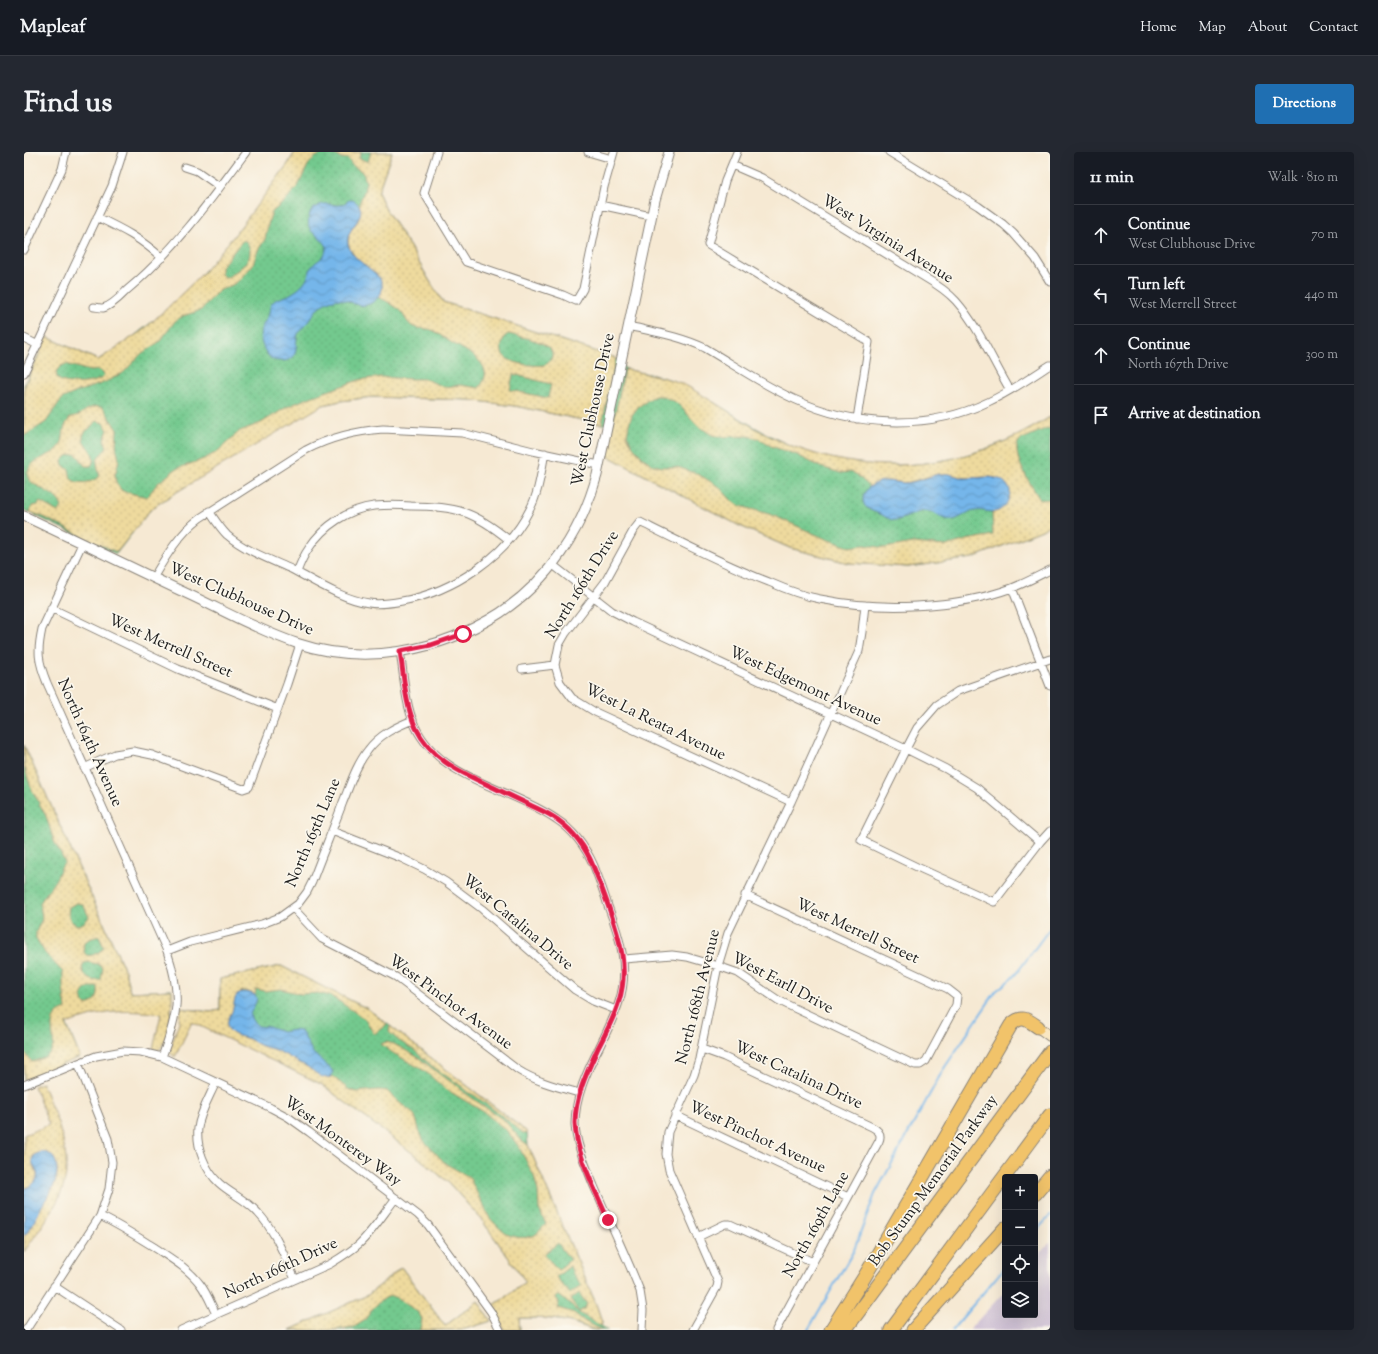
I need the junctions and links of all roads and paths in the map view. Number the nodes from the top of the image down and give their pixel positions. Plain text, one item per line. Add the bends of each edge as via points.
1 (66, 152) edge
2 (123, 152) edge
3 (246, 152) edge
4 (438, 152) edge
5 (588, 152) edge
6 (669, 152) edge
7 (737, 152) edge
8 (889, 152) edge
9 (613, 156) edge
10 (732, 165) junction
11 (185, 167) dead end
12 (220, 187) junction
13 (600, 205) junction
14 (651, 216) junction
15 (97, 217) junction
16 (24, 250) edge
17 (162, 258) junction
18 (1050, 282) edge
19 (94, 307) dead end
20 (628, 326) junction
21 (24, 338) edge
22 (38, 345) junction
23 (1050, 365) edge
24 (24, 373) edge
25 (1010, 390) junction
26 (857, 419) junction
27 (545, 454) junction
28 (599, 465) junction
29 (209, 511) junction
30 (24, 516) edge
31 (509, 540) junction
32 (82, 544) junction
33 (553, 565) junction
34 (1050, 570) edge
35 (297, 572) junction
36 (153, 578) junction
37 (1012, 588) junction
38 (592, 596) junction
39 (865, 606) junction
40 (51, 608) junction
41 (300, 644) junction
42 (400, 651) junction
43 (1050, 659) edge
44 (1040, 663) junction
45 (555, 665) junction
46 (522, 669) dead end
47 (1050, 686) edge
48 (278, 709) junction
49 (831, 714) junction
50 (413, 720) junction
51 (906, 749) junction
52 (84, 768) junction
53 (790, 802) junction
54 (332, 831) junction
55 (1050, 831) edge
56 (1040, 842) junction
57 (745, 895) junction
58 (293, 908) junction
59 (167, 951) junction
60 (624, 958) junction
61 (718, 966) junction
62 (616, 1010) junction
63 (1038, 1027) joint
64 (1050, 1036) edge
65 (702, 1049) junction
66 (1050, 1052) edge
67 (162, 1057) junction
68 (78, 1063) junction
69 (920, 1066) joint
70 (216, 1082) junction
71 (24, 1085) edge
72 (580, 1093) junction
73 (675, 1115) junction
74 (1050, 1115) edge
75 (879, 1133) joint
76 (1050, 1176) edge
77 (1038, 1190) edge
78 (848, 1197) junction
79 (396, 1198) junction
80 (100, 1216) junction
81 (1002, 1231) edge
82 (698, 1237) junction
83 (813, 1262) junction
84 (295, 1279) junction
85 (54, 1286) junction
86 (216, 1314) junction
87 (26, 1330) edge
88 (121, 1330) edge
89 (181, 1330) edge
90 (500, 1330) edge
91 (642, 1330) edge
92 (693, 1330) edge
93 (776, 1330) edge
94 (831, 1330) edge
95 (845, 1330) edge
96 (891, 1330) edge
97 (913, 1330) edge

1 - 16 street via 62,170
2 - 15 street via 112,186
3 - 12 street
4 - 13 street via 424,193 466,262 576,301 583,289
5 - 9 street
6 - 14 street, West Clubhouse Drive
7 - 10 street
8 - 18 street via 960,194 1003,224 1034,258
9 - 13 street
10 - 25 street, West Virginia Avenue via 762,178 945,291 974,325
10 - 26 street via 708,245 869,342
11 - 12 street via 198,171
12 - 17 street
13 - 14 street
14 - 20 street, West Clubhouse Drive
15 - 17 street via 125,230
15 - 22 street
17 - 19 street via 113,302 103,308
20 - 26 street via 693,342 793,399
20 - 28 street, West Clubhouse Drive
21 - 22 street
22 - 24 street
23 - 25 street
25 - 26 street via 974,408 933,418 893,422
27 - 28 street
27 - 29 street via 462,433 400,429 356,432 331,438 306,450
27 - 31 street via 534,500
28 - 33 street, West Clubhouse Drive via 593,490 580,521
29 - 35 street via 222,530 236,541
29 - 36 street via 187,529
30 - 32 street, West Clubhouse Drive
31 - 35 street via 481,566 440,590 392,603 372,604 354,600
31 - 35 street via 485,522 451,508 373,506 352,513 329,526 308,548
32 - 36 street, West Clubhouse Drive
32 - 40 street, North 164th Avenue
33 - 38 street, West Edgemont Avenue
33 - 42 street, West Clubhouse Drive via 518,600 477,627 431,645
34 - 37 street
36 - 41 street, West Clubhouse Drive
37 - 39 street via 944,604
37 - 44 street
38 - 39 street, North 166th Drive via 605,582 640,522 740,571 785,588 820,599
38 - 45 street, North 166th Drive via 559,645
38 - 49 street, West Edgemont Avenue via 633,622
39 - 49 street, North 168th Avenue via 859,651
40 - 48 street, West Merrell Street via 172,666
40 - 52 street, North 164th Avenue via 39,643 41,670
41 - 42 street, West Clubhouse Drive via 346,653
41 - 48 street
42 - 50 street
43 - 44 street
44 - 47 street
44 - 51 street via 958,692 937,705 917,728
45 - 46 street
45 - 53 street, West La Reata Avenue via 560,682 572,698 595,712
48 - 52 street via 249,787 243,789 152,755 133,751 115,754
49 - 51 street, West Edgemont Avenue
49 - 53 street, North 168th Avenue
50 - 54 street, North 165th Lane via 388,732 365,753
50 - 60 street via 425,742 447,764 540,810 571,832 594,866 617,928
51 - 56 street, West Edgemont Avenue via 976,788
51 - 56 street via 861,840 994,902
52 - 59 street, North 164th Avenue
53 - 57 street, North 168th Avenue
54 - 58 street, North 165th Lane via 309,887
54 - 62 street, West Catalina Drive via 401,858 446,882 482,908 575,990
55 - 56 street
57 - 61 street, North 168th Avenue via 728,933
57 - 69 street, West Merrell Street via 948,989 957,996 956,1005 926,1061
58 - 59 street, North 165th Lane via 272,920 190,942
58 - 72 street, West Pinchot Avenue via 322,939 396,977 523,1073 548,1084
59 - 67 street via 177,1004 173,1027
60 - 61 street, West Earll Drive via 672,955
60 - 62 street via 623,983
61 - 65 street, North 168th Avenue
61 - 69 street, West Earll Drive via 738,973 792,1007
62 - 72 street
63 - 64 main road
63 - 94 highway via 1022,1019 1011,1025
65 - 73 street, North 168th Avenue via 697,1067
65 - 75 street, West Catalina Drive via 872,1127
66 - 95 highway, Bob Stump Memorial Parkway
67 - 68 street, West Monterey Way via 123,1051
67 - 70 street, West Monterey Way
68 - 71 street, West Monterey Way
68 - 80 street via 110,1147 110,1184
70 - 79 street, West Monterey Way via 288,1117
70 - 84 street via 198,1128 202,1157 219,1183 257,1211 266,1222 275,1235
72 - 91 street via 576,1114 577,1139 588,1171 640,1291 643,1310
73 - 78 street, West Pinchot Avenue
73 - 82 street, North 168th Avenue via 666,1139 667,1161
74 - 96 highway
75 - 78 street, North 169th Lane via 879,1141
76 - 77 highway
78 - 83 street, North 169th Lane
79 - 84 street, North 166th Drive via 359,1244 347,1254
79 - 90 street, West Monterey Way via 428,1225 491,1312
80 - 85 street
80 - 86 street via 125,1229 188,1271 200,1284
81 - 97 highway
82 - 83 street via 730,1224
82 - 92 street, North 168th Avenue via 718,1285
83 - 93 street, North 169th Lane
84 - 86 street, North 166th Drive
85 - 87 street
85 - 88 street
86 - 89 street, North 166th Drive

